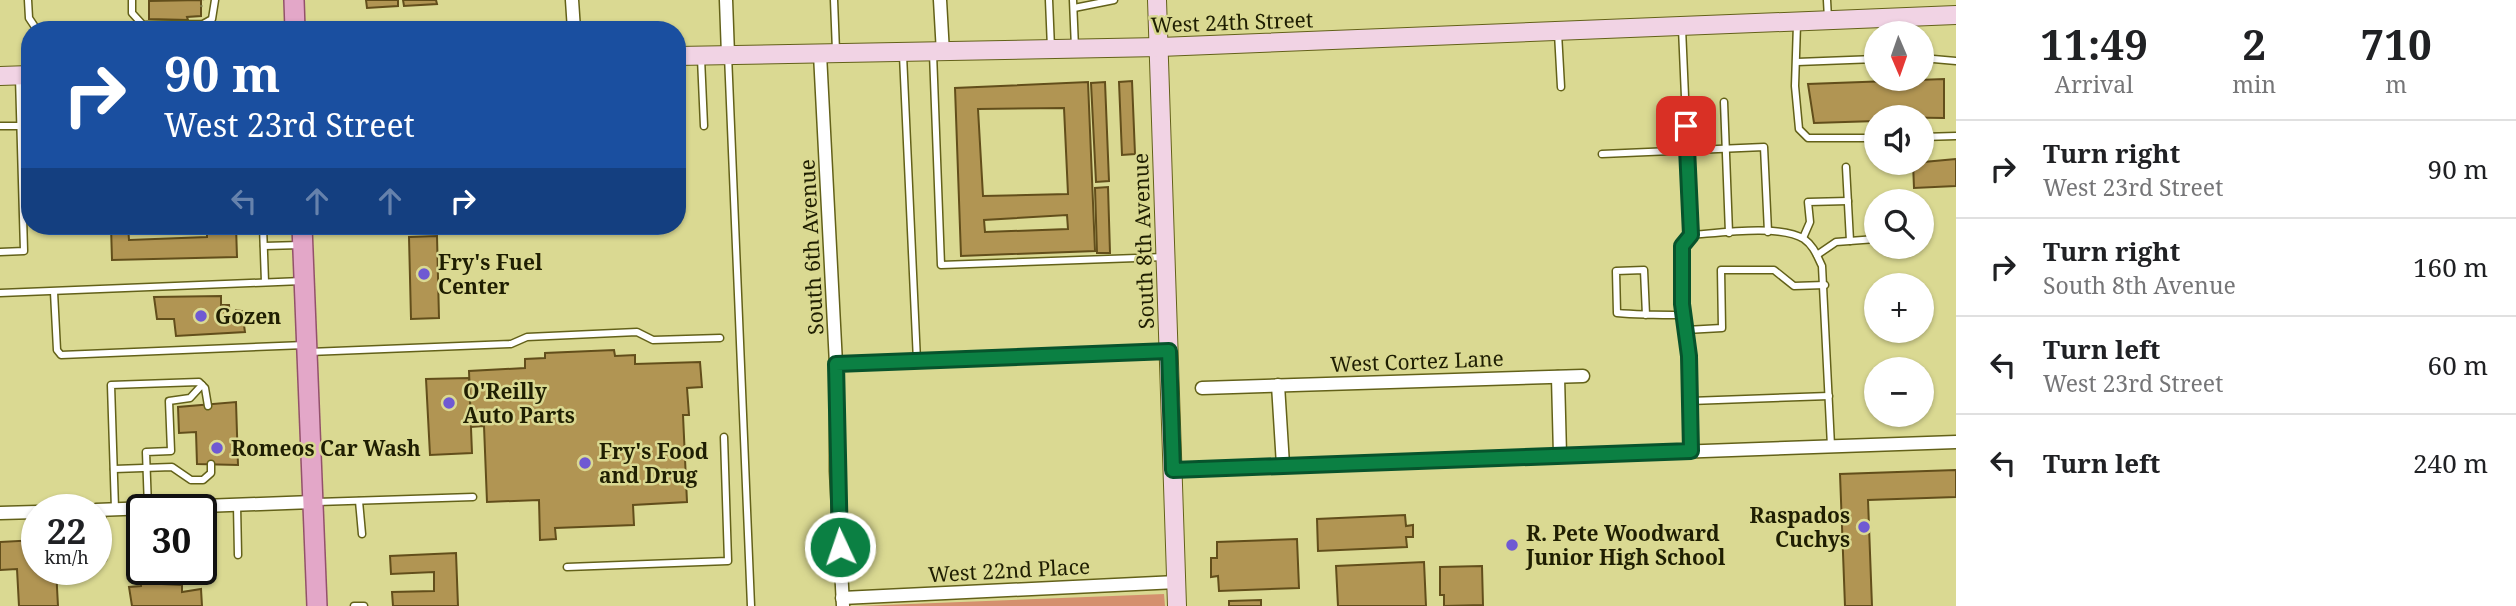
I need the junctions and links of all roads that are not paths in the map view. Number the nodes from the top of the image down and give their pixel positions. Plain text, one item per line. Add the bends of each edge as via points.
1 (28, 0) edge
2 (132, 0) edge
3 (215, 0) edge
4 (295, 0) edge
5 (572, 0) edge
6 (726, 0) edge
7 (834, 0) edge
8 (940, 0) edge
9 (1049, 0) edge
10 (1073, 0) edge
11 (1114, 0) edge
12 (1157, 0) edge
13 (1827, 0) edge
14 (1099, 2) edge
15 (1074, 8) junction
16 (1956, 15) edge
17 (31, 21) edge
18 (139, 21) edge
19 (208, 21) edge
20 (295, 21) edge
21 (573, 21) edge
22 (1829, 21) junction
23 (1797, 22) junction
24 (1682, 28) junction
25 (1558, 32) junction
26 (1160, 47) junction
27 (1051, 50) junction
28 (1075, 50) junction
29 (903, 53) junction
30 (938, 53) junction
31 (828, 54) junction
32 (728, 55) junction
33 (686, 56) edge
34 (701, 56) junction
35 (1934, 57) edge
36 (1864, 59) edge
37 (1956, 61) edge
38 (1797, 62) junction
39 (21, 75) edge
40 (0, 76) edge
41 (1561, 87) dead end
42 (1724, 102) dead end
43 (0, 126) edge
44 (21, 126) edge
45 (704, 126) dead end
46 (1956, 136) edge
47 (1934, 137) edge
48 (1864, 138) edge
49 (1726, 148) junction
50 (1687, 150) junction
51 (1602, 154) dead end
52 (1846, 167) dead end
53 (1848, 201) junction
54 (1768, 232) junction
55 (1729, 233) junction
56 (24, 235) edge
57 (263, 235) edge
58 (1691, 235) junction
59 (302, 236) edge
60 (1803, 238) junction
61 (1864, 240) edge
62 (1850, 241) junction
63 (264, 246) junction
64 (0, 252) edge
65 (1817, 255) junction
66 (1166, 257) junction
67 (304, 281) junction
68 (265, 282) junction
69 (1825, 285) junction
70 (54, 292) junction
71 (0, 293) edge
72 (1646, 315) junction
73 (1684, 315) junction
74 (1686, 330) junction
75 (720, 338) dead end
76 (307, 349) junction
77 (1169, 351) junction
78 (917, 361) junction
79 (836, 364) junction
80 (1583, 376) dead end
81 (1558, 377) junction
82 (202, 385) junction
83 (1278, 385) junction
84 (1202, 388) dead end
85 (1829, 396) junction
86 (1690, 401) junction
87 (208, 406) dead end
88 (724, 437) dead end
89 (1956, 442) edge
90 (1831, 448) junction
91 (1691, 451) junction
92 (1560, 455) junction
93 (211, 464) dead end
94 (1283, 465) junction
95 (146, 468) junction
96 (114, 469) junction
97 (1173, 470) junction
98 (108, 494) edge
99 (147, 494) edge
100 (473, 497) dead end
101 (359, 501) junction
102 (313, 502) junction
103 (237, 505) junction
104 (217, 506) edge
105 (21, 512) edge
106 (0, 513) edge
107 (362, 534) dead end
108 (238, 555) dead end
109 (567, 567) dead end
110 (1177, 582) junction
111 (842, 602) edge
112 (317, 606) edge
113 (354, 606) edge
114 (363, 606) edge
115 (751, 606) edge
116 (1177, 606) edge

1 - 17 lane
2 - 18 lane via 132,13
3 - 19 lane
4 - 20 main road
5 - 21 street
6 - 32 street
7 - 31 lane
8 - 30 street
9 - 27 lane
10 - 15 lane
11 - 14 lane
12 - 26 main road, South 8th Avenue
13 - 22 lane
14 - 15 lane
15 - 28 lane
16 - 22 main road, West 24th Street
22 - 23 main road, West 24th Street
23 - 24 main road, West 24th Street
23 - 38 lane
24 - 25 main road, West 24th Street
24 - 50 lane
25 - 26 main road, West 24th Street
25 - 41 lane
26 - 28 main road, West 24th Street
26 - 66 main road, South 8th Avenue
27 - 28 main road, West 24th Street
27 - 30 main road, West 24th Street
29 - 30 main road, West 24th Street
29 - 31 main road, West 24th Street
29 - 78 lane
30 - 66 lane via 942,265
31 - 32 main road, West 24th Street
31 - 79 street, South 6th Avenue
32 - 34 main road, West 24th Street
32 - 115 lane
33 - 34 main road, West 24th Street
34 - 45 lane
35 - 37 lane
36 - 38 lane
38 - 48 lane via 1799,129 1808,138
39 - 40 main road
42 - 49 lane
43 - 44 lane
46 - 47 lane
49 - 50 lane
49 - 54 lane via 1764,147
49 - 55 lane
50 - 51 lane
50 - 58 lane
52 - 53 lane
53 - 60 lane via 1808,202 1810,222
53 - 62 lane
54 - 55 lane
54 - 60 lane
55 - 58 lane
56 - 64 lane via 24,251
57 - 63 lane
58 - 73 lane via 1682,246
59 - 63 lane
59 - 67 main road
60 - 65 lane
61 - 62 lane
62 - 65 lane via 1836,242
63 - 68 lane
65 - 69 lane
66 - 77 main road, South 8th Avenue
67 - 68 lane
67 - 76 main road
68 - 70 lane
69 - 74 lane via 1794,286 1774,270 1721,270 1722,328
69 - 85 lane
70 - 71 lane
70 - 76 lane via 61,355
72 - 72 lane via 1617,313 1616,271 1644,270
72 - 73 lane
73 - 74 lane
74 - 86 lane
75 - 76 lane via 653,341 637,332 527,337 511,344
76 - 102 main road
77 - 78 street
77 - 97 main road, South 8th Avenue
78 - 79 street
79 - 111 street, South 6th Avenue
80 - 81 street, West Cortez Lane
81 - 83 street, West Cortez Lane
81 - 92 street
82 - 87 lane
82 - 95 lane via 190,398 169,401 170,452 146,452
82 - 96 lane via 191,381 111,385
83 - 84 street, West Cortez Lane
83 - 94 street
85 - 86 lane
85 - 90 lane
86 - 91 lane
88 - 109 lane via 728,561
89 - 90 street
90 - 91 street
91 - 92 street
92 - 94 street
93 - 95 lane via 211,473 203,480 191,480 172,467
94 - 97 street
95 - 96 lane
95 - 99 lane
96 - 98 lane
97 - 110 main road, South 8th Avenue
100 - 101 lane
101 - 102 lane
101 - 107 lane
102 - 103 street
102 - 112 main road
103 - 104 street
103 - 108 lane
105 - 106 street
110 - 111 street, West 22nd Place
110 - 116 main road, South 8th Avenue
113 - 114 lane

